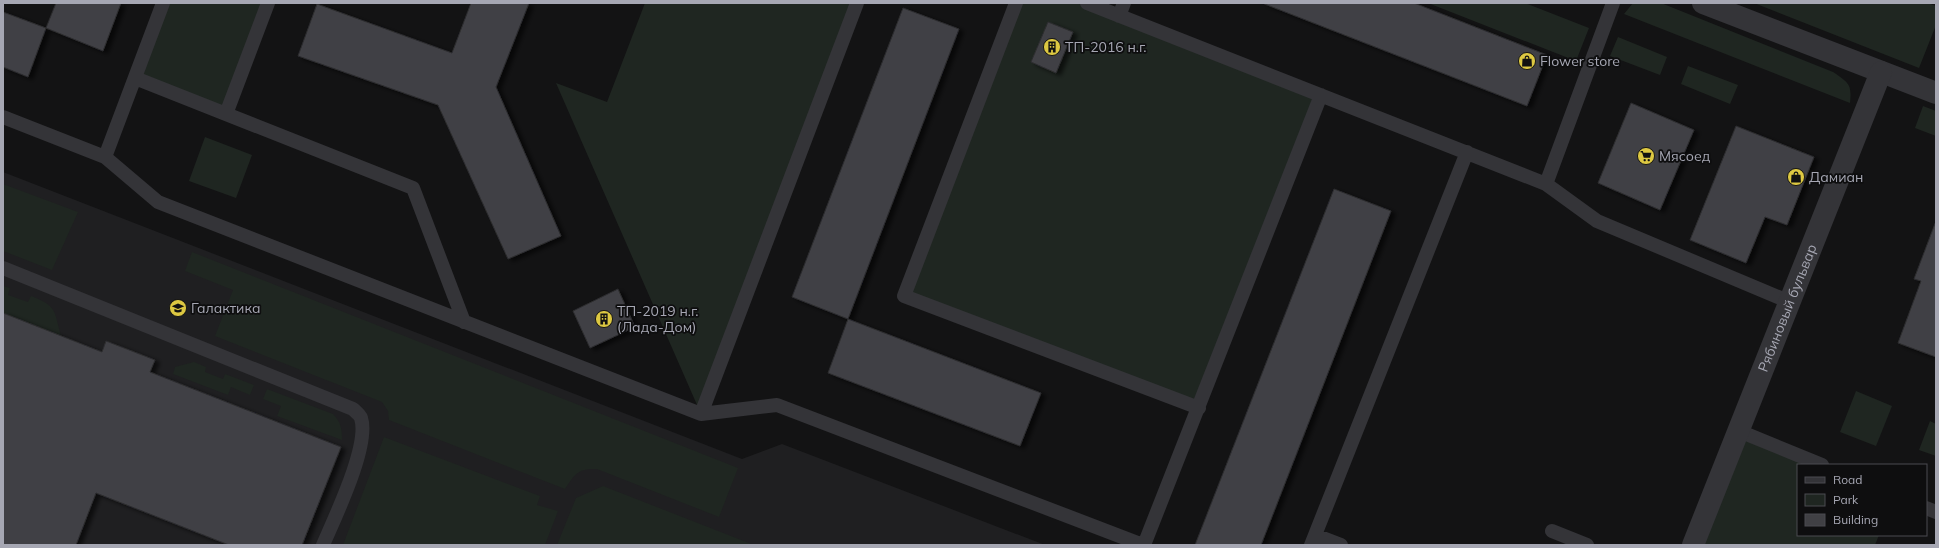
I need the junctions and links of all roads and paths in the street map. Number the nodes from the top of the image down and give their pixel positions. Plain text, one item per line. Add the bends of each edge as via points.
1 (164, 3) edge
2 (268, 3) edge
3 (857, 3) edge
4 (1016, 3) edge
5 (1088, 3) edge
6 (1124, 3) edge
7 (1613, 3) edge
8 (1703, 3) edge
9 (1119, 16) junction
10 (1881, 72) junction
11 (135, 78) junction
12 (1936, 93) edge
13 (1321, 95) junction
14 (226, 114) junction
15 (3, 117) edge
16 (1467, 152) junction
17 (105, 157) junction
18 (1546, 184) junction
19 (3, 268) edge
20 (1790, 302) junction
21 (464, 322) junction
22 (1199, 408) junction
23 (701, 414) junction
24 (1739, 430) junction
25 (1820, 464) edge
26 (1552, 531) dead end
27 (1313, 540) edge
28 (323, 545) edge
29 (1144, 545) edge
30 (1341, 545) edge
31 (1587, 545) edge
32 (1693, 545) edge

1 - 11 lane
2 - 14 lane
3 - 23 lane
4 - 22 lane via 904,296
5 - 9 lane
6 - 9 lane
7 - 18 lane
8 - 10 street
9 - 13 lane
10 - 12 street
10 - 20 street, Рябиновый бульвар
11 - 14 lane
11 - 17 lane
13 - 16 lane
13 - 22 lane
14 - 21 lane via 414,188
15 - 17 lane
16 - 18 lane
16 - 27 lane
17 - 21 lane via 158,202
18 - 20 lane via 1597,221
19 - 28 lane via 353,409 361,417 363,432 360,451
20 - 24 street, Рябиновый бульвар
21 - 23 lane
22 - 29 lane
23 - 29 lane via 777,405
24 - 25 lane
24 - 32 street, Рябиновый бульвар
26 - 31 lane
27 - 30 lane

